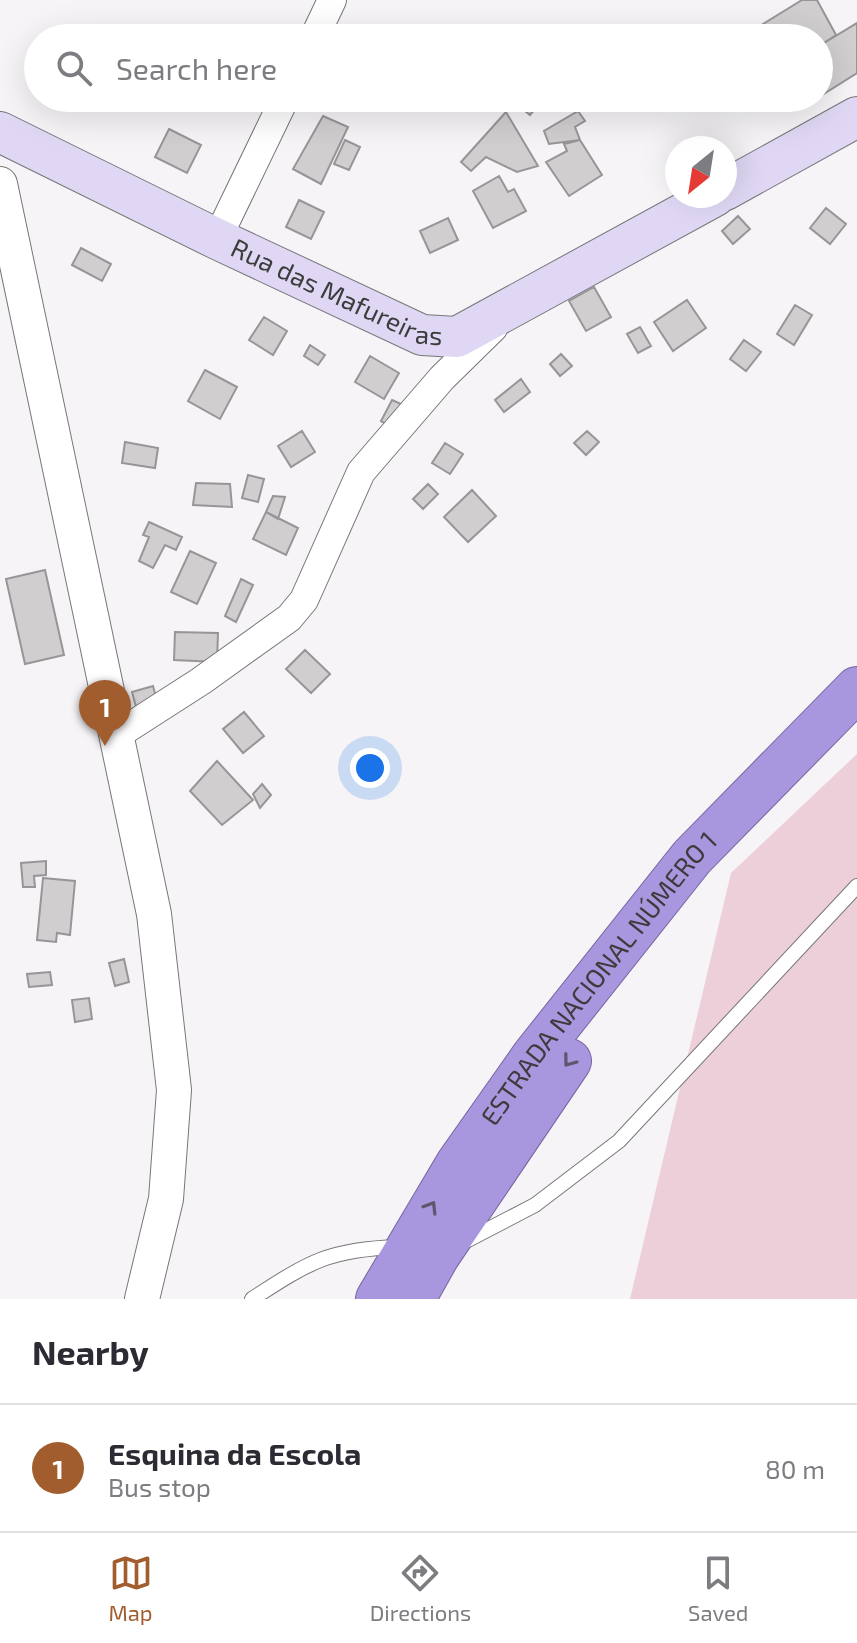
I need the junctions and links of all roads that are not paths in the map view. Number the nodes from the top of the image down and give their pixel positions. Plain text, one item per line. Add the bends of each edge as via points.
1 (332, 0) edge
2 (321, 24) edge
3 (278, 112) edge
4 (857, 117) edge
5 (0, 132) edge
6 (737, 183) edge
7 (0, 184) edge
8 (694, 208) edge
9 (217, 239) junction
10 (509, 311) junction
11 (857, 689) edge
12 (857, 727) edge
13 (117, 735) junction
14 (857, 886) edge
15 (422, 1252) junction
16 (142, 1299) edge
17 (252, 1299) edge
18 (378, 1299) edge
19 (413, 1299) edge

1 - 2 street
3 - 9 street
4 - 6 main road
5 - 9 main road, Rua das Mafureiras
7 - 13 street
8 - 10 main road, Rua das Mafureiras
9 - 10 main road, Rua das Mafureiras via 422,335 457,337
10 - 13 street via 361,472 304,600 289,618
15 -> 11 highway, ESTRADA NACIONAL NÚMERO 1 via 458,1164 534,1056 692,857
12 -> 15 highway, ESTRADA NACIONAL NÚMERO 1 via 712,874
13 - 16 street via 154,914 174,1090 166,1199
14 - 15 lane via 619,1141 535,1205
15 - 17 lane via 362,1248 335,1253 301,1267
15 - 18 highway, ESTRADA NACIONAL NÚMERO 1
15 - 19 highway, ESTRADA NACIONAL NÚMERO 1

